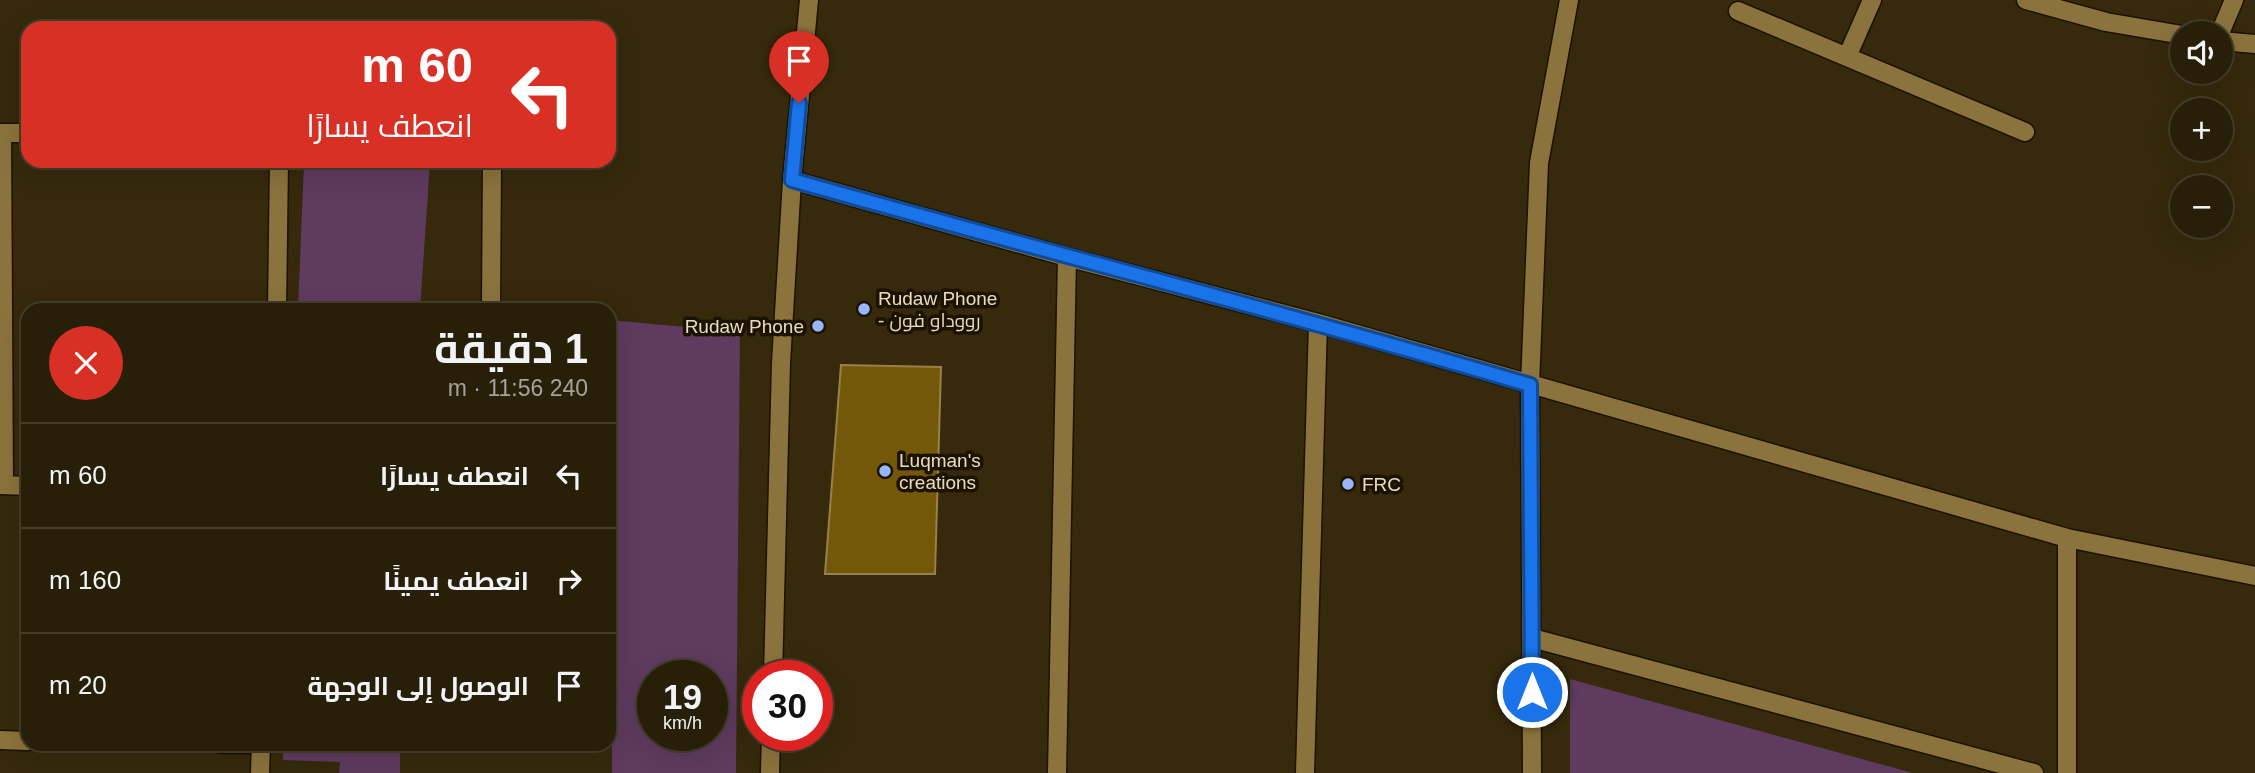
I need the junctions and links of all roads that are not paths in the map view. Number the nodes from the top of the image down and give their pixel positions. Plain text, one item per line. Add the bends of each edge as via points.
1 (809, 0) edge
2 (1569, 0) edge
3 (1872, 0) edge
4 (2026, 0) edge
5 (2234, 0) edge
6 (1738, 11) dead end
7 (2225, 21) edge
8 (2170, 33) edge
9 (2233, 42) edge
10 (2255, 44) edge
11 (1847, 57) junction
12 (2025, 132) dead end
13 (1, 133) edge
14 (21, 133) edge
15 (279, 168) edge
16 (492, 168) edge
17 (792, 180) junction
18 (1067, 257) junction
19 (277, 303) edge
20 (491, 303) edge
21 (1318, 323) junction
22 (1530, 385) junction
23 (2, 485) edge
24 (21, 486) edge
25 (2067, 538) junction
26 (2255, 576) edge
27 (1532, 638) junction
28 (773, 660) edge
29 (0, 740) edge
30 (21, 741) edge
31 (261, 751) edge
32 (771, 751) edge
33 (260, 773) edge
34 (770, 773) edge
35 (1057, 773) edge
36 (1305, 773) edge
37 (1532, 773) edge
38 (2034, 773) edge
39 (2067, 773) edge

1 - 17 street
2 - 22 street via 1539,163
3 - 11 street
4 - 8 street via 2106,22
5 - 7 street
6 - 11 street
9 - 10 street
11 - 12 street
13 - 14 street
13 - 23 street
15 - 19 street
16 - 20 street
17 - 18 street
17 - 28 street via 780,376
18 - 21 street
18 - 35 street
21 - 22 street
21 - 36 street
22 - 25 street
22 - 27 street
23 - 24 street
25 - 26 street
25 - 39 street
27 - 37 street
27 - 38 street
29 - 30 street
31 - 33 street
32 - 34 street

